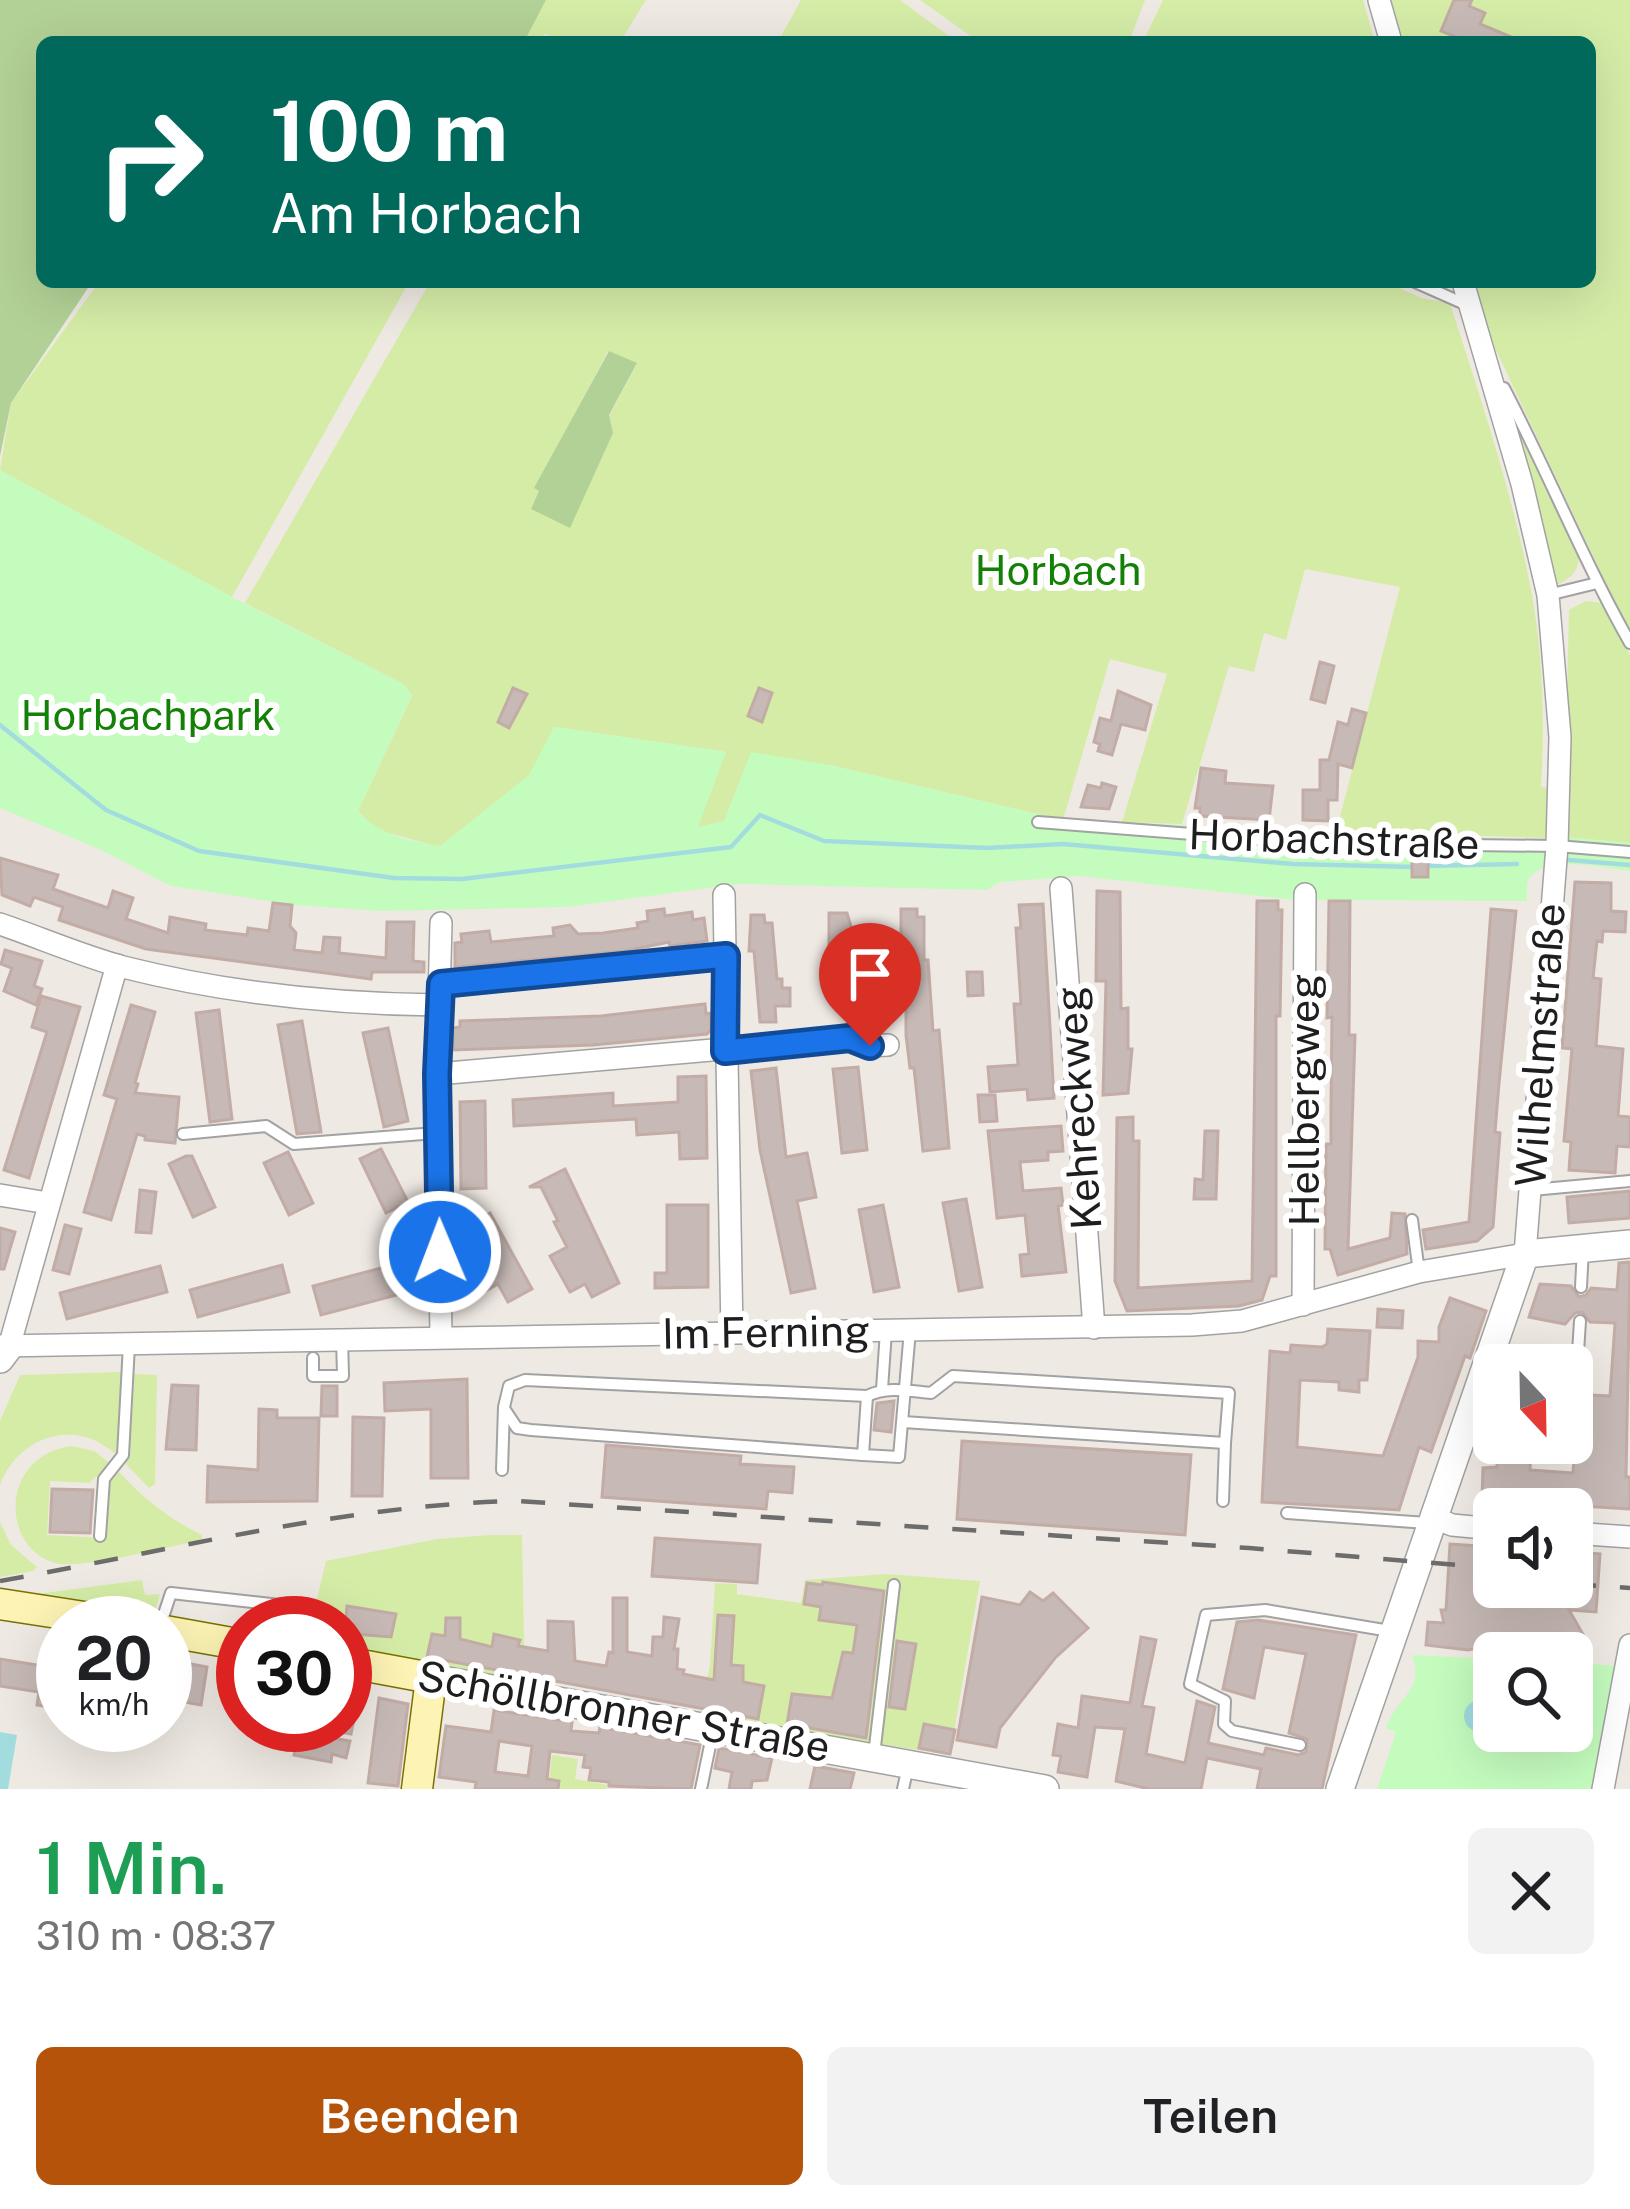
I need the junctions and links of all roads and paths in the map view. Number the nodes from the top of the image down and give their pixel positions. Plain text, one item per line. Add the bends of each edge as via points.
1 (1379, 0) edge
2 (1389, 36) edge
3 (1428, 288) edge
4 (1465, 288) edge
5 (1470, 307) junction
6 (1495, 388) junction
7 (1597, 584) junction
8 (1548, 595) junction
9 (1630, 643) edge
10 (1038, 822) dead end
11 (1557, 846) junction
12 (1630, 852) edge
13 (1061, 887) dead end
14 (1305, 894) dead end
15 (724, 895) dead end
16 (441, 923) dead end
17 (0, 924) edge
18 (726, 956) junction
19 (118, 965) junction
20 (439, 995) junction
21 (888, 1045) dead end
22 (725, 1051) junction
23 (437, 1074) junction
24 (440, 1132) junction
25 (183, 1134) dead end
26 (1630, 1181) edge
27 (1530, 1190) junction
28 (0, 1195) edge
29 (48, 1203) junction
30 (1412, 1220) dead end
31 (1630, 1244) edge
32 (1582, 1248) junction
33 (1525, 1254) junction
34 (1419, 1272) junction
35 (1581, 1287) dead end
36 (1303, 1305) junction
37 (1580, 1321) dead end
38 (1094, 1328) junction
39 (910, 1330) junction
40 (886, 1331) junction
41 (732, 1333) junction
42 (342, 1337) junction
43 (441, 1337) junction
44 (1498, 1344) edge
45 (1579, 1344) edge
46 (128, 1345) junction
47 (3, 1351) edge
48 (313, 1358) dead end
49 (882, 1389) junction
50 (905, 1391) junction
51 (867, 1396) junction
52 (504, 1407) junction
53 (1473, 1416) edge
54 (902, 1422) junction
55 (1226, 1443) junction
56 (863, 1455) junction
57 (502, 1470) dead end
58 (1223, 1501) dead end
59 (1287, 1513) dead end
60 (1432, 1520) junction
61 (1473, 1527) edge
62 (1593, 1534) edge
63 (100, 1536) dead end
64 (1630, 1537) edge
65 (894, 1586) dead end
66 (170, 1596) edge
67 (216, 1598) edge
68 (3, 1607) edge
69 (36, 1611) edge
70 (36, 1620) edge
71 (1393, 1632) junction
72 (1630, 1645) edge
73 (372, 1667) edge
74 (431, 1678) junction
75 (1625, 1703) edge
76 (714, 1727) junction
77 (1300, 1745) dead end
78 (874, 1755) junction
79 (906, 1776) edge
80 (417, 1789) edge
81 (701, 1789) edge
82 (1045, 1789) edge
83 (1340, 1789) edge
84 (1603, 1789) edge

1 - 2 street
3 - 5 lane
4 - 5 street, Wilhelmstraße
5 - 6 street, Wilhelmstraße
6 - 7 lane via 1504,388 1514,406
6 - 8 street, Wilhelmstraße
7 - 8 lane
7 - 9 lane
8 - 11 street, Wilhelmstraße via 1560,737
10 - 11 lane, Horbachstraße via 1308,842
11 - 12 lane, Horbachstraße
11 - 27 street, Wilhelmstraße
13 - 38 street, Kehreckweg
14 - 36 street, Hellbergweg
15 - 18 street
16 - 20 street
17 - 19 street
18 - 20 street
18 - 22 street
19 - 20 street via 260,993
19 - 29 street
20 - 23 street
21 - 22 street via 850,1038
22 - 23 street
22 - 41 street
23 - 24 street
24 - 25 lane via 295,1144 266,1126
24 - 43 street
26 - 27 lane
27 - 33 street, Wilhelmstraße
28 - 29 street
29 - 47 street
30 - 34 lane
31 - 32 street
32 - 33 street
32 - 35 lane
33 - 34 street, Im Ferning
33 - 44 street, Wilhelmstraße
34 - 36 street, Im Ferning
36 - 38 street, Im Ferning via 1242,1321
37 - 45 lane
38 - 39 street, Im Ferning
39 - 40 street, Im Ferning
39 - 50 lane
40 - 41 street, Im Ferning
40 - 49 lane
41 - 43 street, Im Ferning
42 - 43 street, Im Ferning
42 - 46 street, Im Ferning
42 - 48 lane via 343,1376 313,1376
46 - 47 street, Im Ferning
46 - 63 lane via 123,1455 104,1479
49 - 50 lane
49 - 51 lane
50 - 54 lane
50 - 55 lane via 932,1393 953,1376 1228,1394
51 - 52 lane via 525,1380 509,1386
51 - 56 lane
52 - 56 lane via 517,1428 531,1430
52 - 57 lane
53 - 60 street, Wilhelmstraße
54 - 55 lane
54 - 56 lane via 899,1457
55 - 58 lane
59 - 60 lane
60 - 61 street
60 - 71 street, Wilhelmstraße
62 - 64 street
65 - 78 lane
66 - 67 lane
68 - 69 main road
68 - 70 main road
71 - 77 lane via 1265,1610 1206,1615 1190,1684 1225,1701 1224,1724 1232,1731
71 - 83 street, Wilhelmstraße via 1341,1754
72 - 75 street
73 - 74 main road, Schöllbronner Straße
74 - 76 street, Schöllbronner Straße
74 - 80 main road
75 - 84 street
76 - 78 street, Schöllbronner Straße
76 - 81 lane
78 - 79 street, Schöllbronner Straße
79 - 82 street, Schöllbronner Straße

